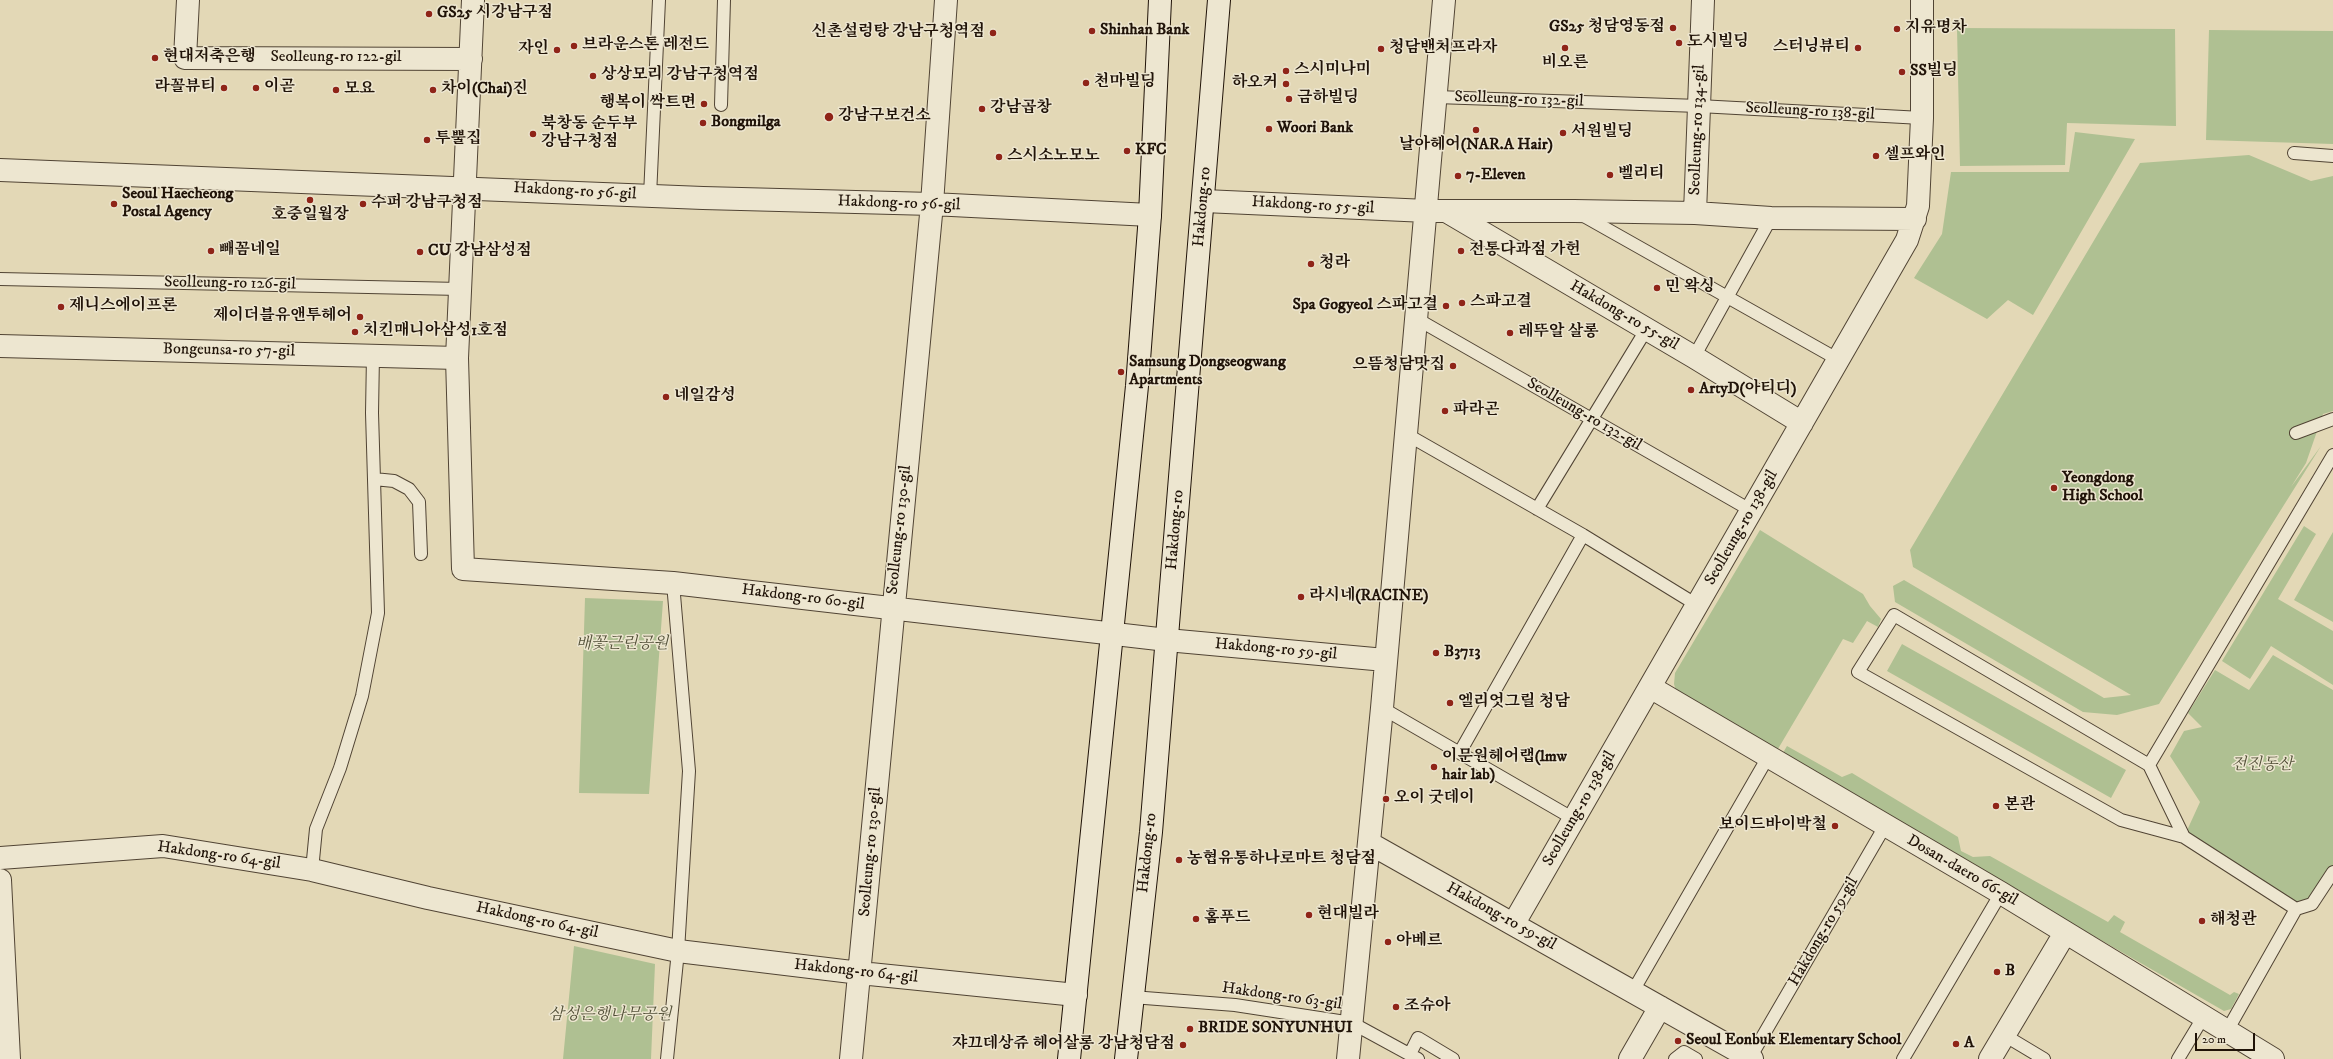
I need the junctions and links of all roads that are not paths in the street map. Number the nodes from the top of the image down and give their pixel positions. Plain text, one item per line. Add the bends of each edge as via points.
1 (188, 0) edge
2 (473, 0) edge
3 (659, 0) edge
4 (724, 0) edge
5 (946, 0) edge
6 (1160, 0) edge
7 (1219, 0) edge
8 (1444, 0) edge
9 (1703, 0) edge
10 (1922, 0) edge
11 (472, 59) junction
12 (1436, 97) junction
13 (721, 105) dead end
14 (1699, 106) junction
15 (1922, 118) junction
16 (2294, 154) dead end
17 (2333, 156) edge
18 (0, 170) edge
19 (465, 188) junction
20 (650, 196) junction
21 (1204, 201) junction
22 (932, 204) junction
23 (1436, 211) junction
24 (1574, 211) junction
25 (1695, 213) junction
26 (1150, 215) junction
27 (1772, 218) junction
28 (1915, 219) junction
29 (0, 279) edge
30 (460, 289) junction
31 (1728, 296) junction
32 (1417, 319) junction
33 (1646, 330) junction
34 (0, 346) edge
35 (373, 355) junction
36 (1694, 357) junction
37 (457, 358) junction
38 (1839, 360) junction
39 (2333, 419) edge
40 (1591, 420) junction
41 (1802, 423) junction
42 (2296, 433) dead end
43 (1406, 434) junction
44 (2333, 455) edge
45 (374, 479) junction
46 (1537, 509) junction
47 (1752, 511) junction
48 (1583, 535) junction
49 (421, 554) dead end
50 (673, 583) junction
51 (1697, 605) junction
52 (893, 609) junction
53 (1112, 633) junction
54 (1167, 640) junction
55 (1385, 660) junction
56 (1650, 687) junction
57 (1382, 708) junction
58 (1460, 752) junction
59 (1768, 757) junction
60 (2149, 765) junction
61 (1574, 819) junction
62 (1885, 826) junction
63 (2184, 837) junction
64 (1369, 843) junction
65 (0, 858) edge
66 (312, 870) junction
67 (2333, 872) edge
68 (0, 880) edge
69 (2001, 893) junction
70 (2296, 909) junction
71 (1514, 923) junction
72 (2065, 933) junction
73 (678, 950) junction
74 (860, 973) junction
75 (1633, 991) junction
76 (1076, 995) junction
77 (1132, 997) junction
78 (1660, 1007) junction
79 (2204, 1016) junction
80 (1352, 1023) junction
81 (2227, 1031) junction
82 (2004, 1035) junction
83 (1414, 1057) edge
84 (1751, 1058) edge
85 (9, 1059) edge
86 (667, 1059) edge
87 (851, 1059) edge
88 (1070, 1059) edge
89 (1126, 1059) edge
90 (1348, 1059) edge
91 (1453, 1059) edge
92 (1630, 1059) edge
93 (1675, 1059) edge
94 (1696, 1059) edge
95 (1903, 1059) edge
96 (1990, 1059) edge
97 (2044, 1059) edge
98 (2178, 1059) edge
99 (2273, 1059) edge

1 - 11 street, Seolleung-ro 122-gil via 185,58
2 - 11 street
3 - 20 lane
4 - 13 lane
5 - 22 street, Seolleung-ro 130-gil
6 - 26 street
7 - 21 street, Hakdong-ro
8 - 12 street, Seolleung-ro 132-gil
9 - 14 street, Seolleung-ro 134-gil
10 - 15 street, Seolleung-ro 138-gil
11 - 19 street
12 - 14 lane, Seolleung-ro 132-gil
12 - 23 street, Seolleung-ro 132-gil
14 - 15 lane, Seolleung-ro 138-gil
14 - 25 street, Seolleung-ro 134-gil
15 - 28 street, Seolleung-ro 138-gil
16 - 17 lane
18 - 19 street, Hakdong-ro 56-gil
19 - 20 street, Hakdong-ro 56-gil
19 - 30 street
20 - 22 street, Hakdong-ro 56-gil
21 - 23 street, Hakdong-ro 55-gil
21 - 54 street, Hakdong-ro
22 - 26 street, Hakdong-ro 56-gil
22 - 52 street, Seolleung-ro 130-gil
23 - 24 street, Hakdong-ro 55-gil
23 - 32 street, Seolleung-ro 132-gil
23 - 33 street, Hakdong-ro 55-gil
24 - 25 street, Hakdong-ro 55-gil
24 - 31 lane, Hakdong-ro 55-gil
25 - 27 street, Hakdong-ro 55-gil
26 - 53 street via 1136,394
27 - 28 street, Hakdong-ro 55-gil
27 - 31 lane
28 - 38 street, Seolleung-ro 138-gil via 1907,240
29 - 30 lane, Seolleung-ro 126-gil
30 - 37 street
31 - 36 lane
31 - 38 lane, Hakdong-ro 55-gil
32 - 40 lane, Seolleung-ro 132-gil
32 - 43 street, Seolleung-ro 132-gil
33 - 36 street, Hakdong-ro 55-gil
33 - 40 lane
34 - 35 street, Bongeunsa-ro 57-gil
35 - 37 street, Bongeunsa-ro 57-gil
35 - 45 lane
36 - 41 street, Hakdong-ro 55-gil
37 - 50 street, Hakdong-ro 60-gil via 462,569
38 - 41 street, Seolleung-ro 138-gil
39 - 42 lane
40 - 46 lane
40 - 47 lane, Seolleung-ro 132-gil
41 - 47 street, Seolleung-ro 138-gil
43 - 46 lane
43 - 55 street, Seolleung-ro 132-gil
44 - 60 lane
45 - 49 lane via 394,481 409,489 419,502
45 - 66 lane via 378,613 362,696 340,768 316,829
46 - 48 lane
47 - 51 street, Seolleung-ro 138-gil
48 - 51 lane
48 - 58 lane
50 - 52 street, Hakdong-ro 60-gil
50 - 73 lane via 690,771
51 - 56 street, Seolleung-ro 138-gil
52 - 53 street, Hakdong-ro 60-gil
52 - 74 street, Seolleung-ro 130-gil
53 - 54 street, Hakdong-ro 60-gil
53 - 76 street
54 - 55 street, Hakdong-ro 59-gil
54 - 77 street, Hakdong-ro via 1151,832
55 - 57 street, Seolleung-ro 132-gil
56 - 59 street, Dosan-daero 66-gil
56 - 61 street, Seolleung-ro 138-gil
57 - 58 lane
57 - 64 street, Seolleung-ro 132-gil
58 - 61 lane
59 - 62 street, Dosan-daero 66-gil
59 - 75 lane
60 - 63 lane
60 - 63 lane via 1894,616 1858,672 2121,820
61 - 71 street, Seolleung-ro 138-gil
62 - 69 street, Dosan-daero 66-gil
62 - 84 lane, Hakdong-ro 59-gil
63 - 70 lane
64 - 71 street, Hakdong-ro 59-gil
64 - 80 street, Seolleung-ro 132-gil
65 - 66 street, Hakdong-ro 64-gil via 163,846
66 - 73 street, Hakdong-ro 64-gil via 428,898
67 - 70 lane via 2312,904
68 - 85 street
69 - 72 street, Dosan-daero 66-gil
69 - 95 lane
70 - 81 lane
71 - 75 street, Hakdong-ro 59-gil
72 - 79 street, Dosan-daero 66-gil
72 - 82 street
73 - 74 street, Hakdong-ro 64-gil
73 - 86 lane
74 - 76 street, Hakdong-ro 64-gil
74 - 87 street, Seolleung-ro 130-gil
75 - 78 street, Hakdong-ro 59-gil
76 - 88 street
77 - 80 lane, Hakdong-ro 63-gil via 1235,1006
77 - 89 street, Hakdong-ro
78 - 84 street, Hakdong-ro 59-gil
78 - 92 street
79 - 81 street, Dosan-daero 66-gil
79 - 98 lane
80 - 83 lane, Hakdong-ro 63-gil
80 - 90 street, Seolleung-ro 132-gil
81 - 99 street, Dosan-daero 66-gil
82 - 96 street
82 - 97 lane
83 - 91 lane via 1418,1038
93 - 94 lane via 1684,1052

